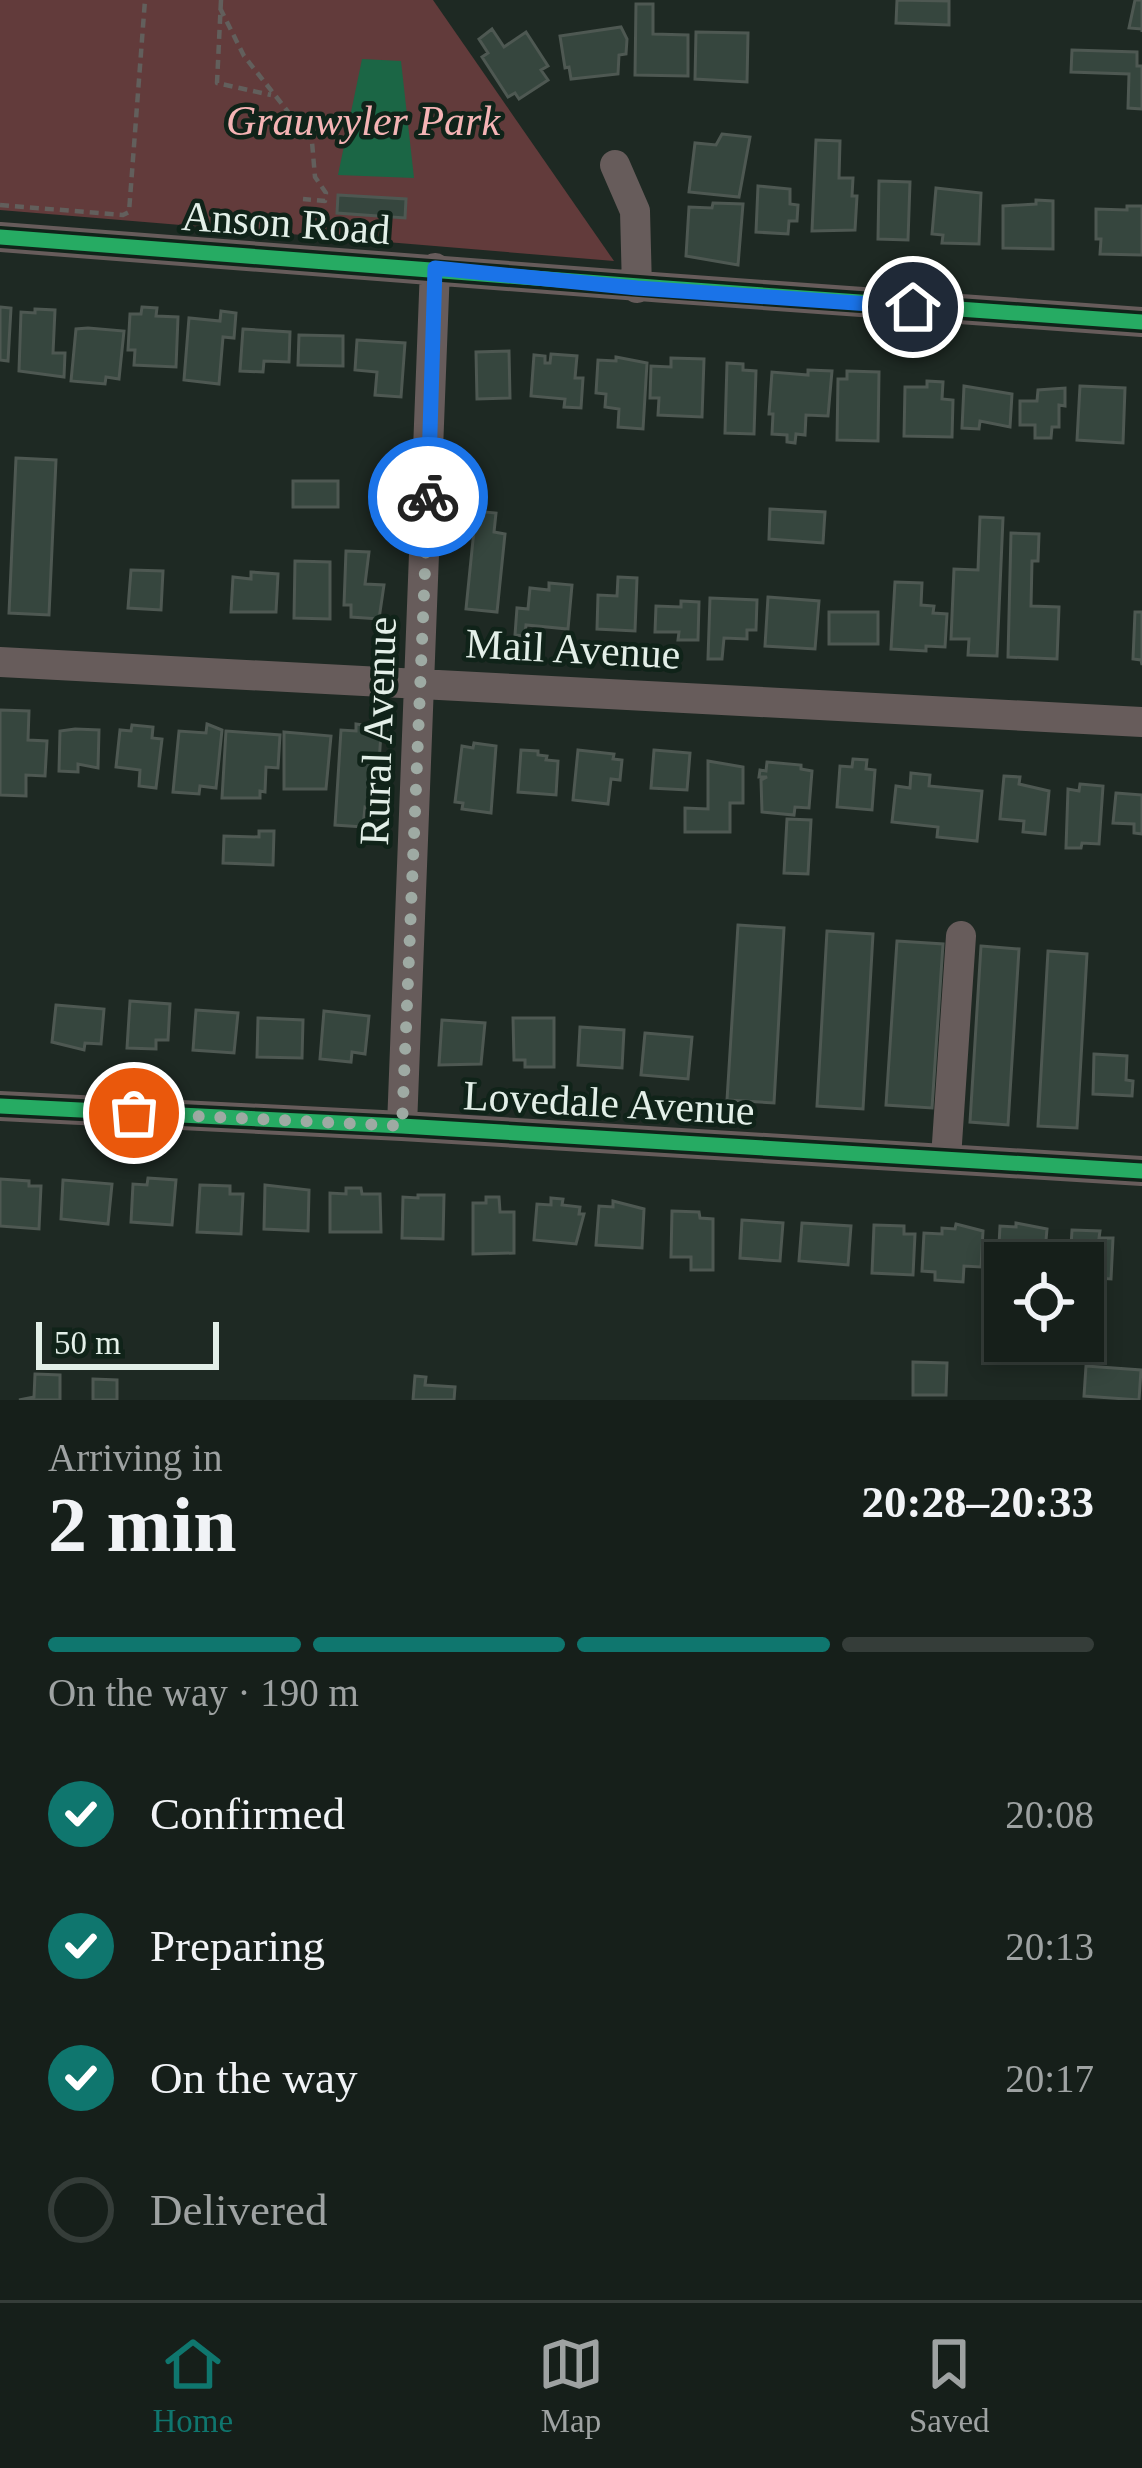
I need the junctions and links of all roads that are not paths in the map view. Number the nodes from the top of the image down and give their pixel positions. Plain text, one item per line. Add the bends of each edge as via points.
1 (615, 165) dead end
2 (0, 237) edge
3 (435, 268) junction
4 (637, 288) junction
5 (1142, 322) edge
6 (0, 662) edge
7 (422, 681) junction
8 (1142, 722) edge
9 (961, 936) dead end
10 (0, 1106) edge
11 (402, 1126) junction
12 (946, 1158) junction
13 (1142, 1171) edge

1 - 4 street via 635,211
2 - 3 street, Anson Road
3 - 4 street, Anson Road
3 - 7 street, Rural Avenue
4 - 5 street, Anson Road
6 - 7 street, Mail Avenue
7 - 8 street, Mail Avenue
7 - 11 street, Rural Avenue
9 - 12 street
10 - 11 street, Lovedale Avenue
11 - 12 street, Lovedale Avenue
12 - 13 street, Lovedale Avenue

